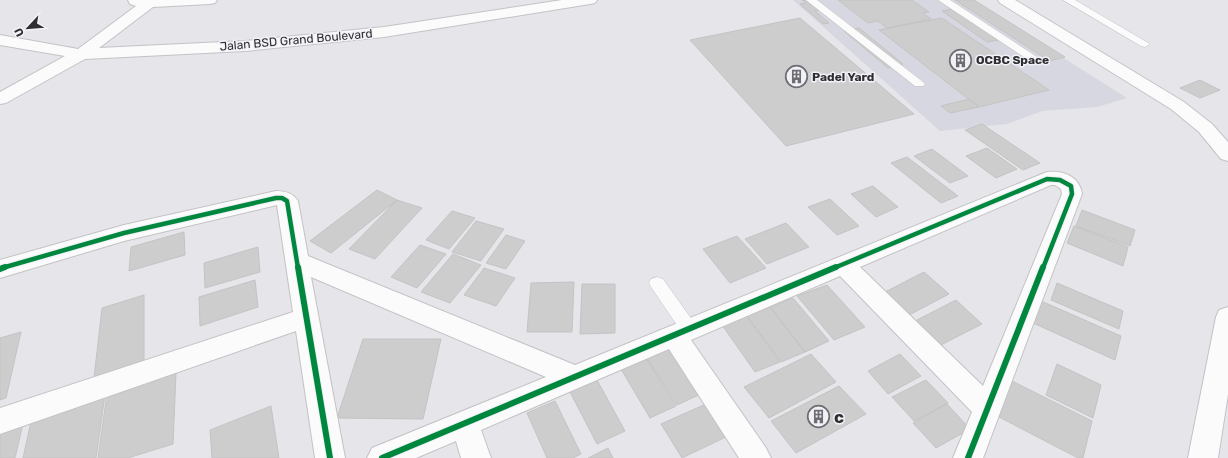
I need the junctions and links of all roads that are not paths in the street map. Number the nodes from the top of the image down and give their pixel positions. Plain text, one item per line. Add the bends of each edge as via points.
1 (130, 0) edge
2 (210, 0) edge
3 (590, 0) edge
4 (811, 0) edge
5 (943, 0) edge
6 (1005, 0) edge
7 (1068, 0) edge
8 (149, 3) junction
9 (0, 40) edge
10 (1145, 44) dead end
11 (81, 54) junction
12 (1031, 57) dead end
13 (919, 84) dead end
14 (0, 99) edge
15 (1223, 141) edge
16 (1228, 154) edge
17 (297, 261) junction
18 (844, 264) junction
19 (0, 269) edge
20 (657, 283) dead end
21 (307, 317) junction
22 (1228, 317) edge
23 (682, 332) junction
24 (576, 377) junction
25 (1221, 408) edge
26 (988, 410) junction
27 (0, 421) edge
28 (465, 423) junction
29 (330, 458) edge
30 (382, 458) edge
31 (476, 458) edge
32 (756, 458) edge
33 (968, 458) edge
34 (1203, 458) edge

1 - 8 street
2 - 8 street
3 - 11 street, Jalan BSD Grand Boulevard via 384,32 245,46
4 - 13 lane
5 - 12 lane
6 - 15 street via 1168,99
7 - 10 lane
8 - 11 street
9 - 11 street, Jalan BSD Grand Boulevard
11 - 14 street
15 - 16 street
17 - 19 street via 287,201 276,198 124,233
17 - 21 street
17 - 24 street
18 - 23 street
18 - 26 street
18 - 26 street via 1047,179 1056,178 1071,186 1072,194
20 - 23 lane
21 - 27 street
21 - 29 street
22 - 25 street
23 - 24 street
23 - 32 street
24 - 28 street
25 - 34 street
26 - 33 street
28 - 30 street
28 - 31 street

